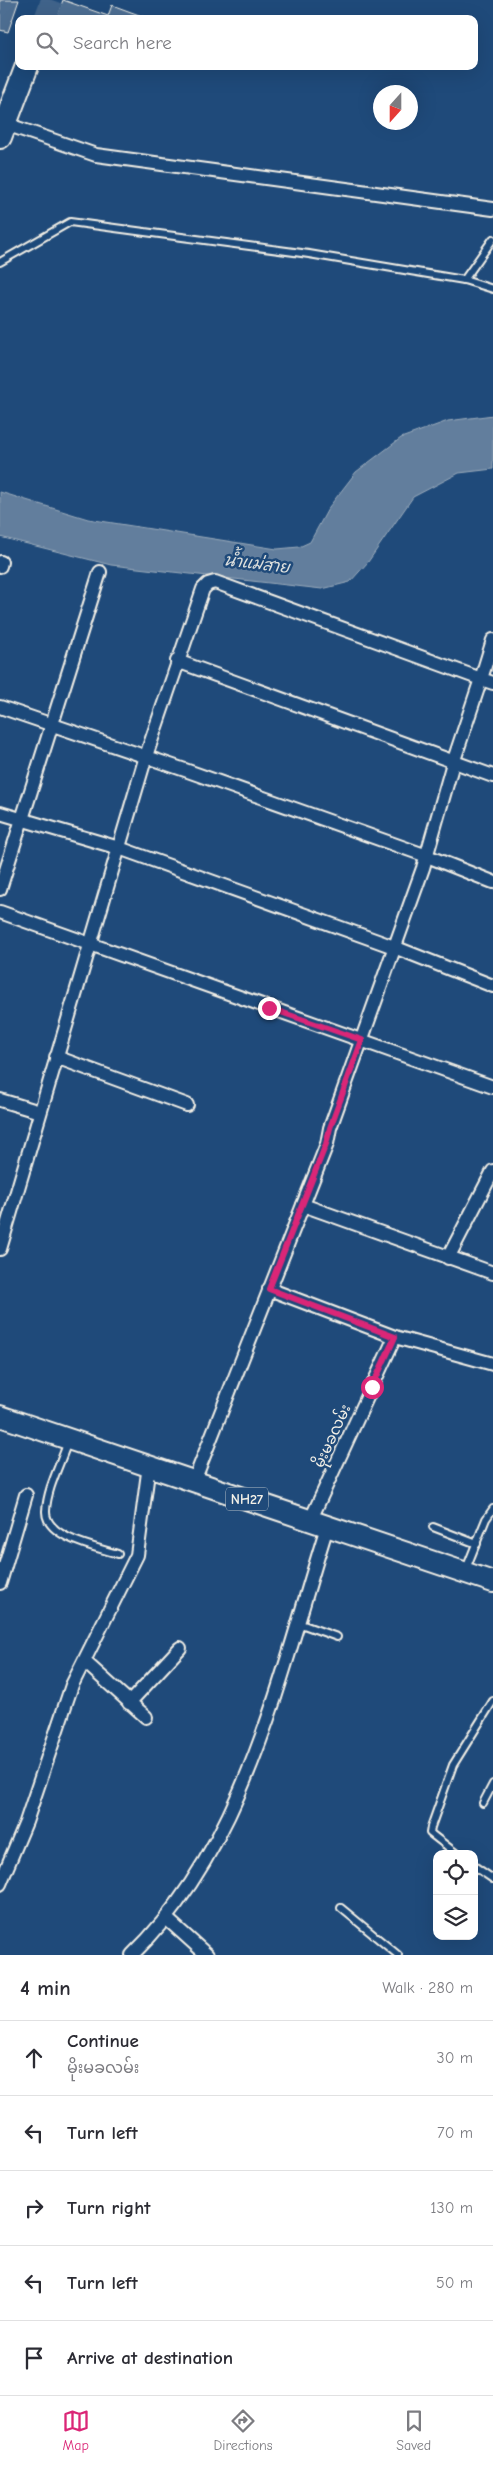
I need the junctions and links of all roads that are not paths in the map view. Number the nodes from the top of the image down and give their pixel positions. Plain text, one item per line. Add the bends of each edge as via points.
1 (25, 70) edge
2 (2, 127) edge
3 (493, 210) edge
4 (493, 239) edge
5 (0, 262) edge
6 (464, 280) junction
7 (493, 289) edge
8 (100, 572) dead end
9 (493, 640) edge
10 (177, 661) junction
11 (480, 679) junction
12 (493, 684) edge
13 (0, 707) edge
14 (54, 724) junction
15 (146, 756) junction
16 (453, 763) junction
17 (493, 776) edge
18 (0, 813) edge
19 (23, 819) junction
20 (119, 848) junction
21 (427, 856) junction
22 (493, 882) edge
23 (0, 889) edge
24 (0, 912) edge
25 (89, 944) junction
26 (394, 947) junction
27 (493, 986) edge
28 (362, 1040) junction
29 (56, 1057) junction
30 (493, 1087) edge
31 (0, 1100) edge
32 (187, 1105) dead end
33 (40, 1112) junction
34 (493, 1171) edge
35 (303, 1205) junction
36 (0, 1248) edge
37 (448, 1258) junction
38 (493, 1273) edge
39 (269, 1289) junction
40 (395, 1337) junction
41 (493, 1364) edge
42 (0, 1416) edge
43 (69, 1440) junction
44 (149, 1466) junction
45 (194, 1481) junction
46 (26, 1495) dead end
47 (493, 1509) edge
48 (319, 1524) junction
49 (433, 1527) dead end
50 (476, 1544) junction
51 (118, 1554) dead end
52 (464, 1572) junction
53 (493, 1582) edge
54 (0, 1583) edge
55 (297, 1622) junction
56 (337, 1637) dead end
57 (180, 1648) dead end
58 (85, 1662) junction
59 (493, 1701) edge
60 (129, 1703) junction
61 (146, 1717) dead end
62 (493, 1784) edge
63 (483, 1803) dead end
64 (452, 1850) edge
65 (478, 1869) edge
66 (493, 1879) edge
67 (0, 1884) edge
68 (341, 1908) dead end
69 (166, 1918) junction
70 (132, 1955) edge
71 (207, 1955) edge
72 (398, 1955) edge

1 - 2 highway
2 - 3 street via 96,155
4 - 6 lane
5 - 6 lane via 70,222 309,254
6 - 7 lane
8 - 14 street
9 - 11 street
10 - 11 street via 203,590 215,582
10 - 15 street
10 - 16 street
11 - 12 street
11 - 16 street
13 - 14 street
14 - 15 street
14 - 19 street
15 - 20 street
15 - 21 street
16 - 17 street
16 - 21 street
18 - 19 street
19 - 20 street
19 - 23 street
20 - 25 street
20 - 26 street
21 - 22 street
21 - 26 street
24 - 25 street
25 - 28 street
25 - 29 street
26 - 27 street
26 - 28 street
28 - 30 street
28 - 35 street
29 - 32 street
29 - 33 street
31 - 33 street
33 - 36 street
34 - 37 street
35 - 37 street
35 - 39 street
37 - 38 street
39 - 40 street
39 - 45 street
40 - 41 street
40 - 48 street, မိုးမခလမ်း
42 - 43 main road, NH27
43 - 44 main road, NH27
43 - 51 lane via 50,1494 46,1512 49,1520 70,1538
44 - 45 main road, NH27
44 - 58 street via 136,1555
45 - 48 main road, NH27
46 - 54 street
47 - 50 lane
48 - 52 main road, NH27
48 - 55 street, မိုးမခလမ်း
49 - 50 lane
50 - 52 lane
52 - 53 main road, NH27
55 - 56 lane
55 - 69 street, မိုးမခလမ်း via 270,1713 243,1782 209,1856
57 - 60 street
58 - 60 street
58 - 67 street via 72,1685 26,1822
59 - 64 lane via 453,1765 431,1827 430,1833
60 - 61 street
62 - 63 lane
65 - 66 lane
68 - 72 lane
69 - 70 street, မိုးမခလမ်း
69 - 71 street

